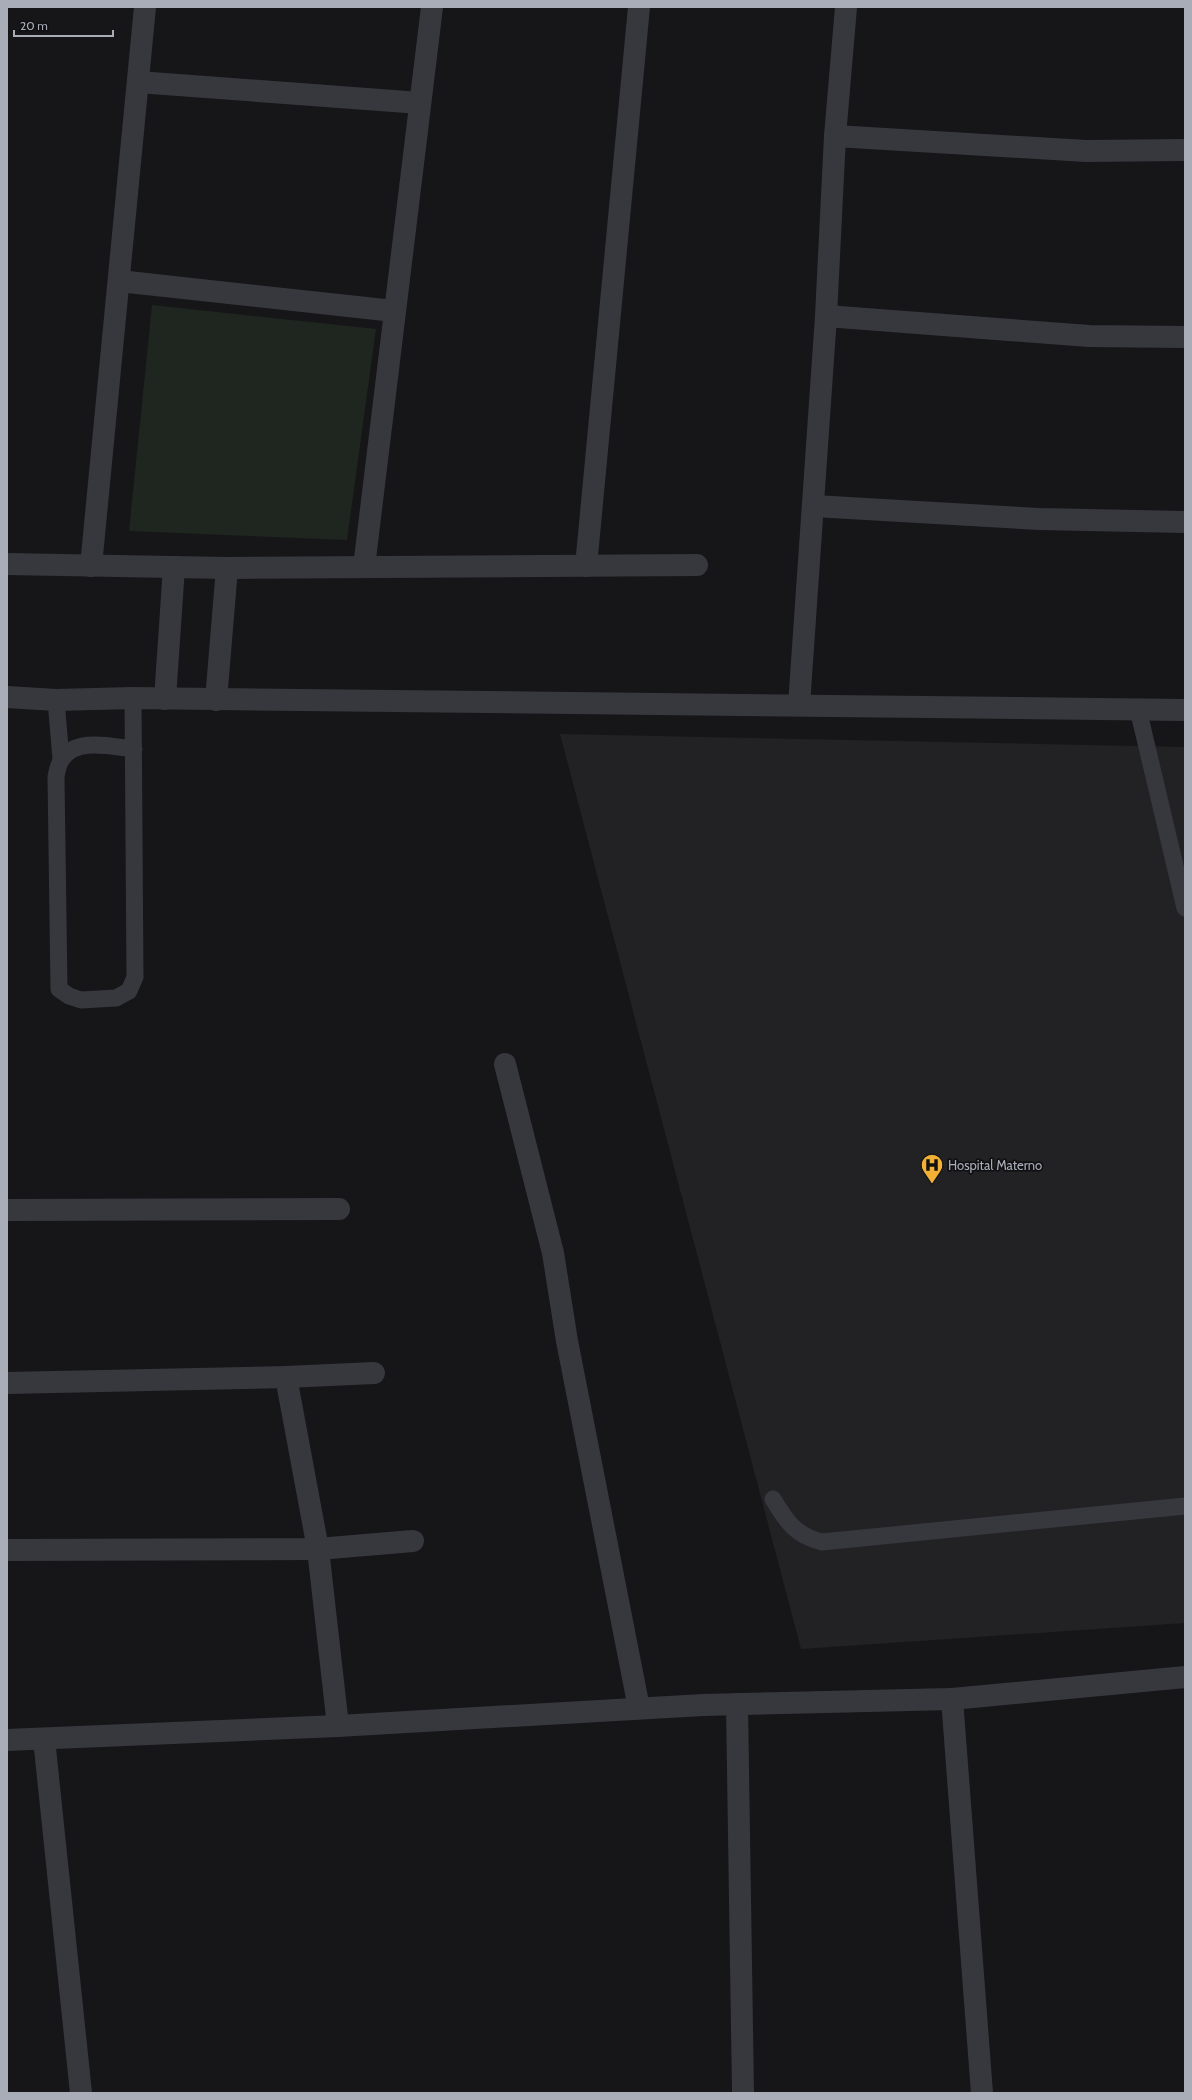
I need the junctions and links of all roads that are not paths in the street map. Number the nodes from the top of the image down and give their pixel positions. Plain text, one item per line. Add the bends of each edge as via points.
1 (145, 7) edge
2 (432, 7) edge
3 (639, 7) edge
4 (846, 7) edge
5 (138, 82) junction
6 (420, 103) junction
7 (835, 136) junction
8 (1185, 150) edge
9 (119, 281) junction
10 (394, 311) junction
11 (826, 316) junction
12 (1185, 337) edge
13 (814, 506) junction
14 (1185, 522) edge
15 (7, 564) edge
16 (696, 565) dead end
17 (90, 566) junction
18 (586, 566) junction
19 (174, 567) junction
20 (364, 567) junction
21 (227, 568) junction
22 (7, 697) edge
23 (133, 698) junction
24 (165, 699) junction
25 (56, 700) junction
26 (216, 700) junction
27 (799, 705) junction
28 (1138, 709) junction
29 (1185, 710) edge
30 (134, 749) junction
31 (61, 759) junction
32 (1185, 908) edge
33 (505, 1064) dead end
34 (339, 1209) dead end
35 (7, 1210) edge
36 (374, 1373) dead end
37 (286, 1377) junction
38 (7, 1383) edge
39 (773, 1499) dead end
40 (1185, 1506) edge
41 (413, 1541) dead end
42 (7, 1550) edge
43 (318, 1550) junction
44 (1185, 1677) edge
45 (952, 1699) junction
46 (737, 1704) junction
47 (639, 1708) junction
48 (338, 1726) junction
49 (44, 1739) junction
50 (7, 1740) edge
51 (81, 2093) edge
52 (743, 2093) edge
53 (982, 2093) edge

1 - 5 street
2 - 6 street
3 - 18 street
4 - 7 street
5 - 6 street
5 - 9 street
6 - 10 street
7 - 8 street via 1086,151
7 - 11 street
9 - 10 street
9 - 17 street
10 - 20 street
11 - 12 street via 1089,336
11 - 13 street
13 - 14 street via 1039,519
13 - 27 street
15 - 17 street
16 - 18 street
17 - 19 street
18 - 20 street
19 - 21 street
19 - 24 street
20 - 21 street
21 - 26 street
22 - 25 street
23 - 24 street
23 - 25 street
23 - 30 lane
24 - 26 street
25 - 31 lane
26 - 27 street
27 - 28 street
28 - 29 street
28 - 32 lane
30 - 31 lane via 92,745 73,749
30 - 31 lane via 136,977 129,990 116,998 81,1000 59,990 56,777
33 - 47 street via 553,1253 567,1341
34 - 35 street
36 - 37 street
37 - 38 street
37 - 43 street
39 - 40 lane via 787,1522 807,1539 822,1542
41 - 43 street
42 - 43 street
43 - 48 street
44 - 45 street
45 - 46 street
45 - 53 street
46 - 47 street
46 - 52 street
47 - 48 street
48 - 49 street
49 - 50 street
49 - 51 street

